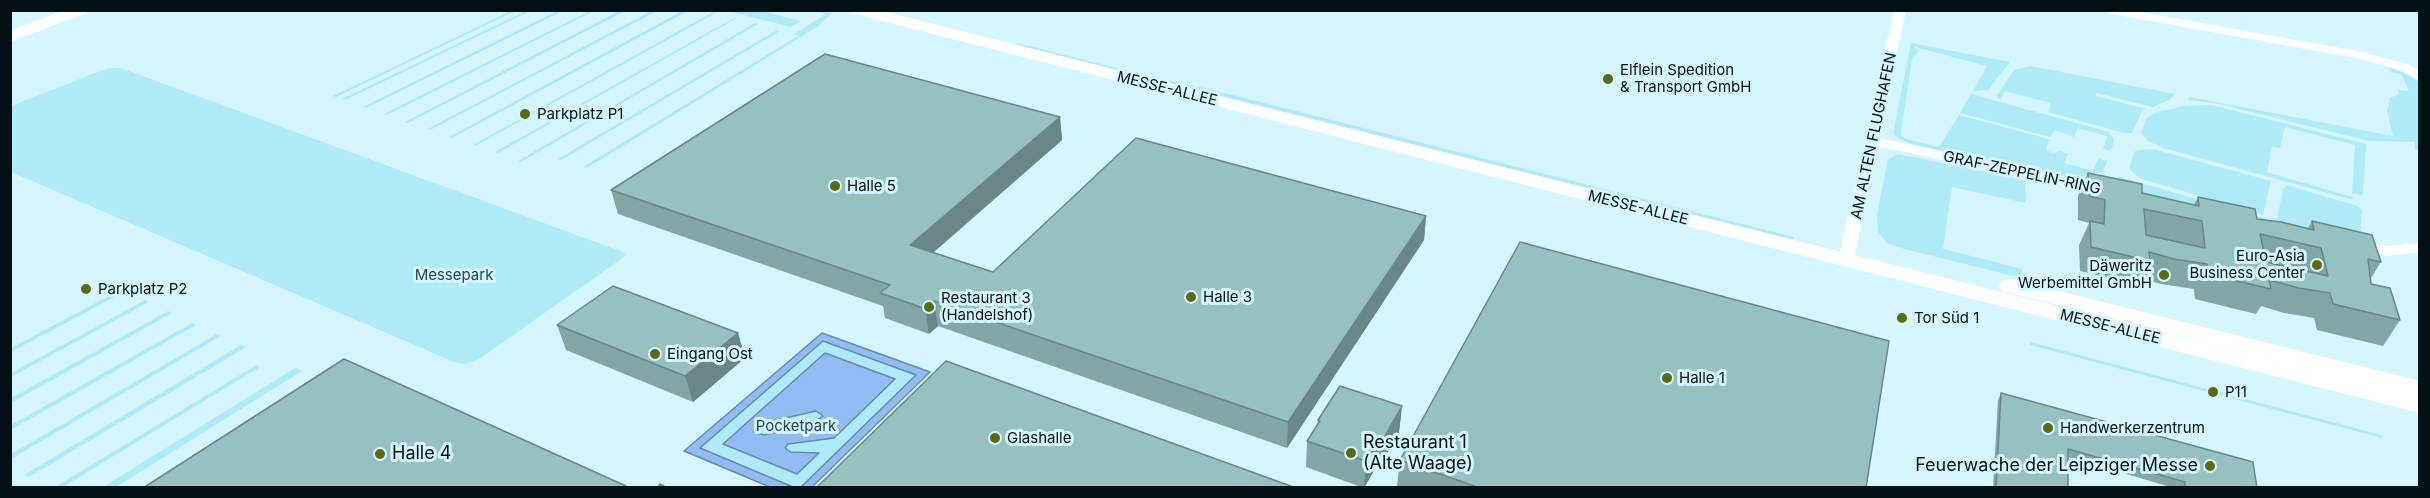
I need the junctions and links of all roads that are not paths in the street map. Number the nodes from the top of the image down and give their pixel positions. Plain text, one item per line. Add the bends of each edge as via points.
1 (80, 10) edge
2 (857, 10) edge
3 (909, 10) edge
4 (1900, 10) edge
5 (2107, 10) edge
6 (10, 37) edge
7 (2420, 76) edge
8 (1872, 141) junction
9 (2112, 192) edge
10 (2340, 242) edge
11 (2420, 247) edge
12 (1847, 253) junction
13 (2420, 388) edge
14 (2420, 405) edge

1 - 6 main road
2 - 12 main road, MESSE-ALLEE
3 - 12 main road, MESSE-ALLEE
4 - 8 street, AM ALTEN FLUGHAFEN
5 - 7 street via 2362,56
8 - 9 street, GRAF-ZEPPELIN-RING
8 - 12 street, AM ALTEN FLUGHAFEN
10 - 11 street via 2388,251
12 - 13 main road, MESSE-ALLEE
12 - 14 main road, MESSE-ALLEE

